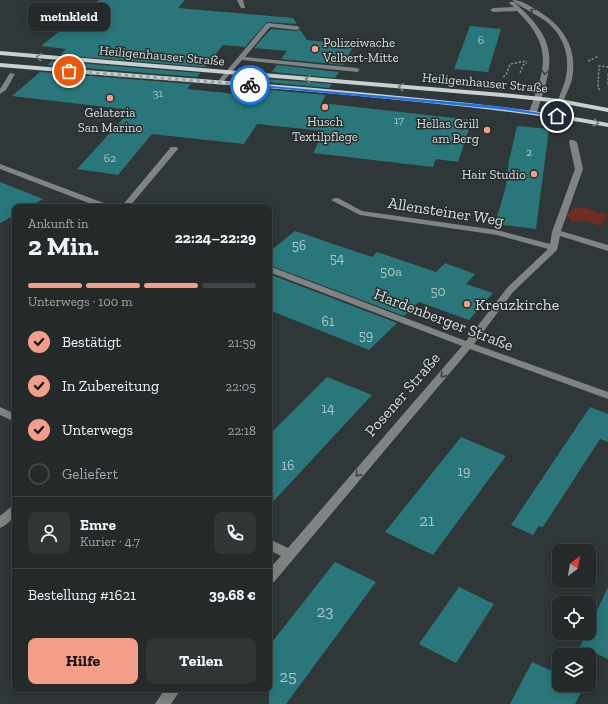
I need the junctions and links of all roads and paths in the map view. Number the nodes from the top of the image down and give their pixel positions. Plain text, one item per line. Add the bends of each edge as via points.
1 (240, 0) edge
2 (509, 0) edge
3 (515, 0) edge
4 (243, 7) dead end
5 (519, 9) junction
6 (493, 10) dead end
7 (297, 28) dead end
8 (0, 54) edge
9 (598, 56) dead end
10 (240, 58) junction
11 (532, 60) dead end
12 (510, 64) dead end
13 (584, 64) dead end
14 (0, 65) edge
15 (523, 65) dead end
16 (608, 67) edge
17 (357, 70) dead end
18 (228, 72) junction
19 (520, 73) dead end
20 (12, 74) dead end
21 (608, 74) edge
22 (220, 82) junction
23 (608, 86) edge
24 (0, 92) edge
25 (603, 92) dead end
26 (538, 98) junction
27 (560, 101) junction
28 (608, 110) edge
29 (533, 112) junction
30 (557, 116) junction
31 (608, 125) edge
32 (573, 142) dead end
33 (174, 149) dead end
34 (0, 166) edge
35 (335, 200) dead end
36 (98, 204) edge
37 (128, 204) edge
38 (556, 232) junction
39 (554, 248) junction
40 (608, 248) edge
41 (272, 270) edge
42 (468, 345) junction
43 (608, 396) edge
44 (0, 411) edge
45 (12, 417) edge
46 (12, 513) edge
47 (0, 523) edge
48 (272, 546) edge
49 (289, 554) junction
50 (272, 574) edge
51 (172, 692) edge
52 (162, 704) edge

1 - 4 street
2 - 5 street
27 -> 3 street via 569,77 570,55 566,39 550,22
5 - 6 street
5 -> 26 street via 545,44 545,74
7 - 10 street via 268,25
18 -> 8 main road, Heiligenhauser Straße
9 - 13 path
10 - 17 street
10 - 18 street
11 - 12 path
14 - 22 main road, Heiligenhauser Straße
15 - 19 path
16 - 25 path via 598,66 598,88
18 - 22 street
26 -> 18 main road, Heiligenhauser Straße
20 - 24 street
21 - 23 path
22 - 29 main road, Heiligenhauser Straße
26 - 27 main road, Heiligenhauser Straße
26 - 29 street
27 - 28 main road, Heiligenhauser Straße
27 - 30 street
29 - 30 main road, Heiligenhauser Straße
30 -> 31 main road, Heiligenhauser Straße
32 - 38 street via 579,169
33 - 37 street
34 - 36 street
35 - 39 street, Allensteiner Weg via 360,213 497,233
38 - 39 street
38 - 40 street
39 - 42 street, Posener Straße via 510,290
41 - 42 street, Hardenberger Straße
42 - 43 street, Hardenberger Straße
42 -> 49 street, Posener Straße
44 - 45 street
46 - 47 street
48 - 49 street
49 - 50 street, Posener Straße
51 - 52 street

